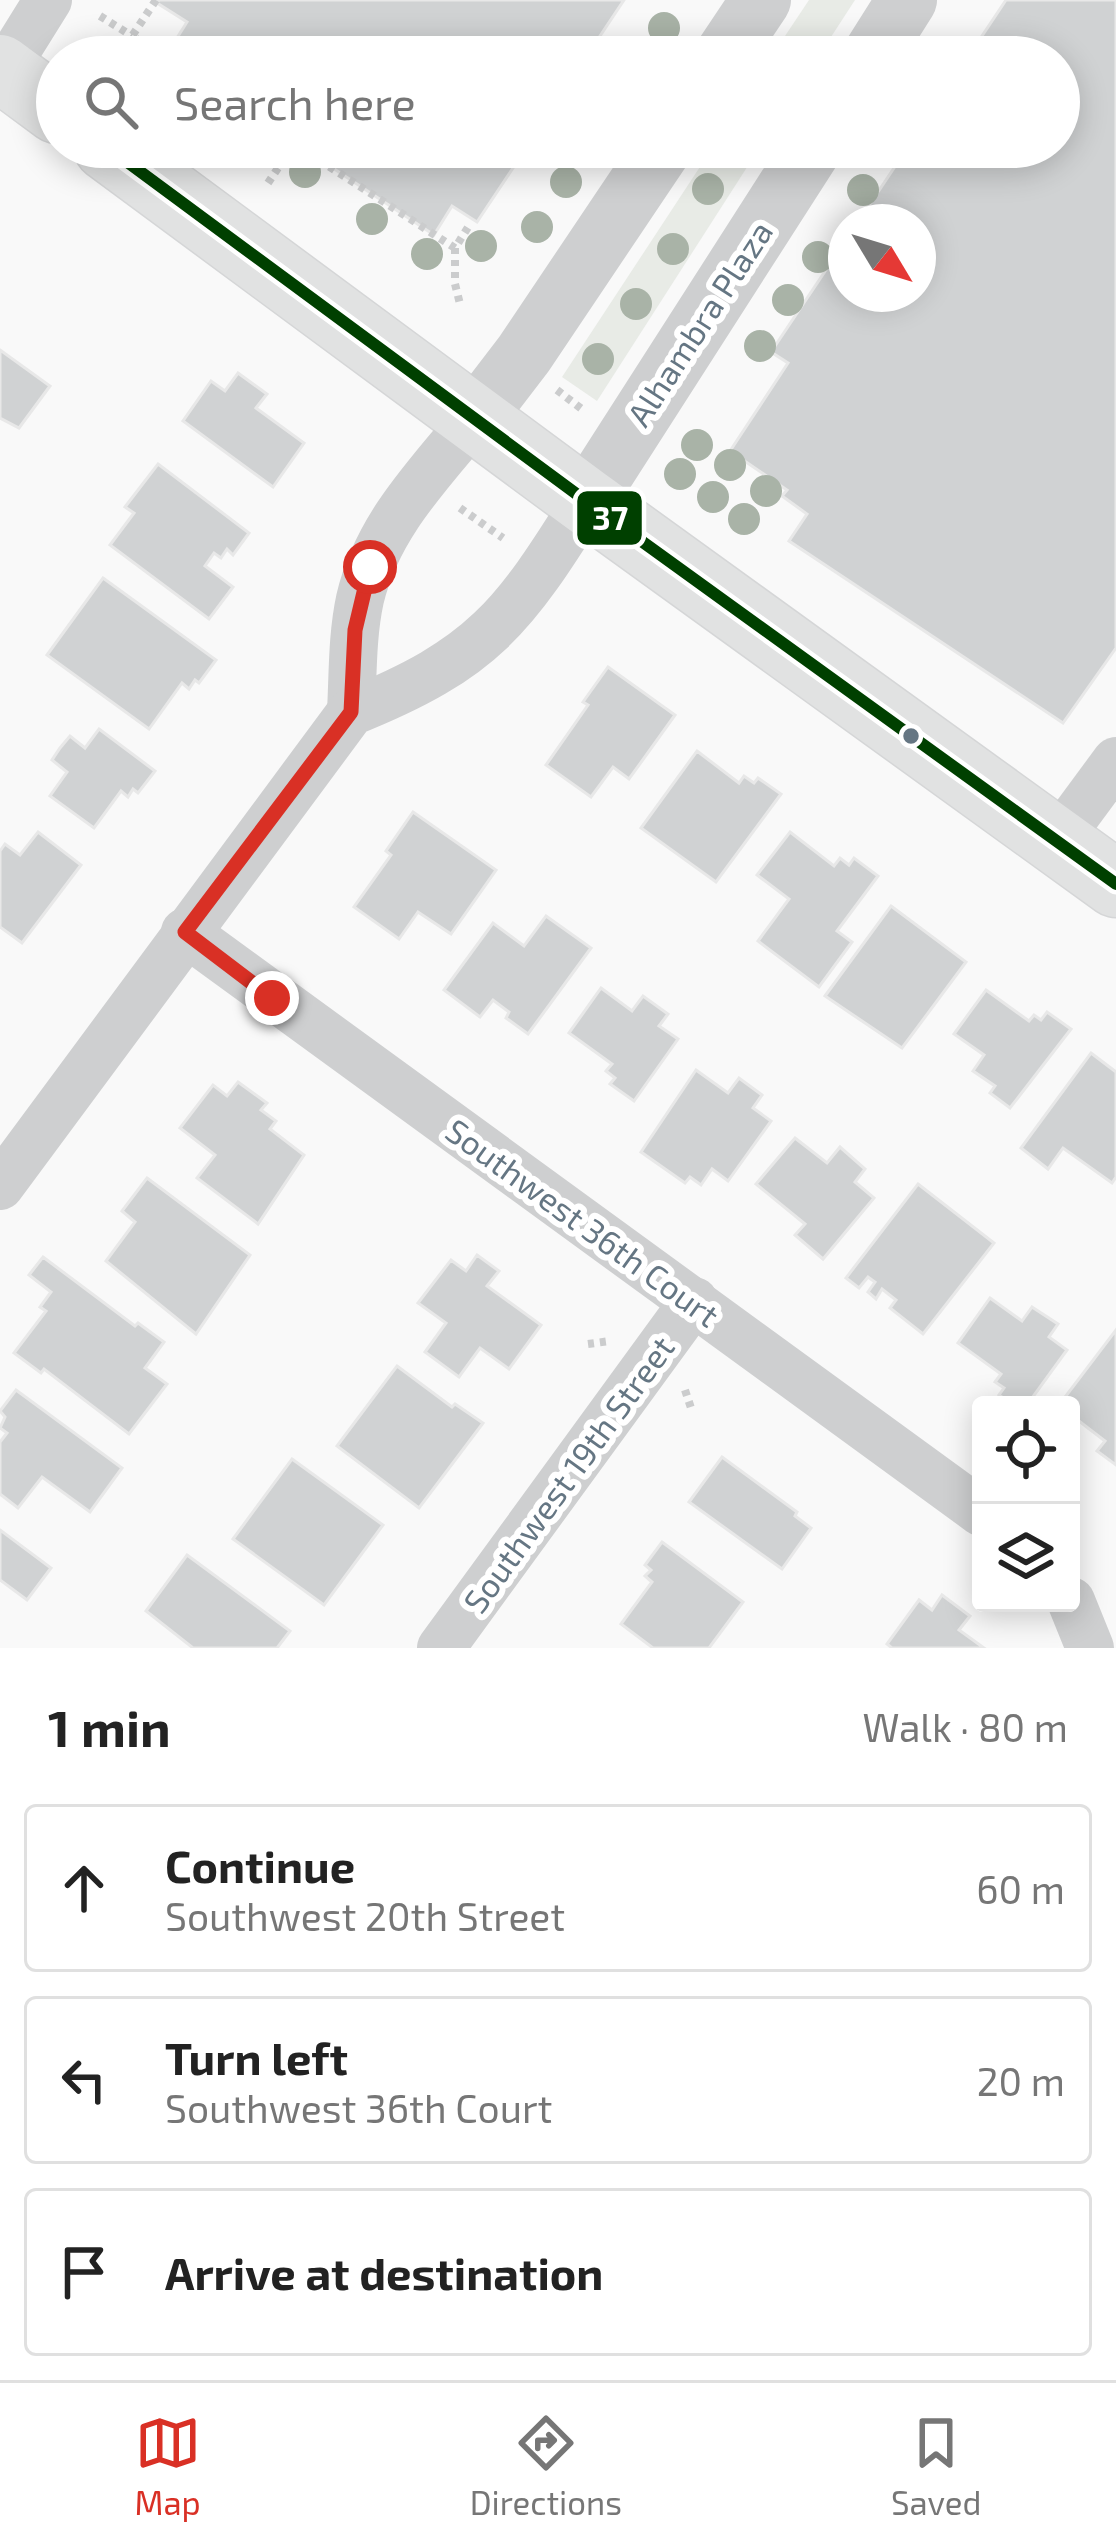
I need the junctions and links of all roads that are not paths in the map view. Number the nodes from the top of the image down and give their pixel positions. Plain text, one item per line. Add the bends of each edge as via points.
1 (48, 0) edge
2 (760, 0) edge
3 (907, 0) edge
4 (737, 36) edge
5 (884, 36) edge
6 (1, 72) edge
7 (36, 96) edge
8 (136, 168) edge
9 (649, 168) edge
10 (800, 168) edge
11 (475, 418) junction
12 (586, 501) junction
13 (351, 712) junction
14 (1116, 761) edge
15 (1058, 841) junction
16 (1116, 884) edge
17 (185, 932) junction
18 (0, 1186) edge
19 (694, 1301) junction
20 (972, 1505) edge
21 (1076, 1612) edge
22 (441, 1648) edge
23 (1090, 1648) edge

1 - 6 street
2 - 4 street
3 - 5 street
6 - 7 main road
8 - 11 main road
9 - 11 street
10 - 12 street, Alhambra Plaza
11 - 12 main road
11 - 13 street via 381,539 358,614
12 - 13 street via 497,627 442,670
12 - 15 main road
13 - 17 street
14 - 15 street
15 - 16 main road
17 - 18 street
17 - 19 street, Southwest 36th Court
19 - 20 street, Southwest 36th Court
19 - 22 street, Southwest 19th Street
21 - 23 street

